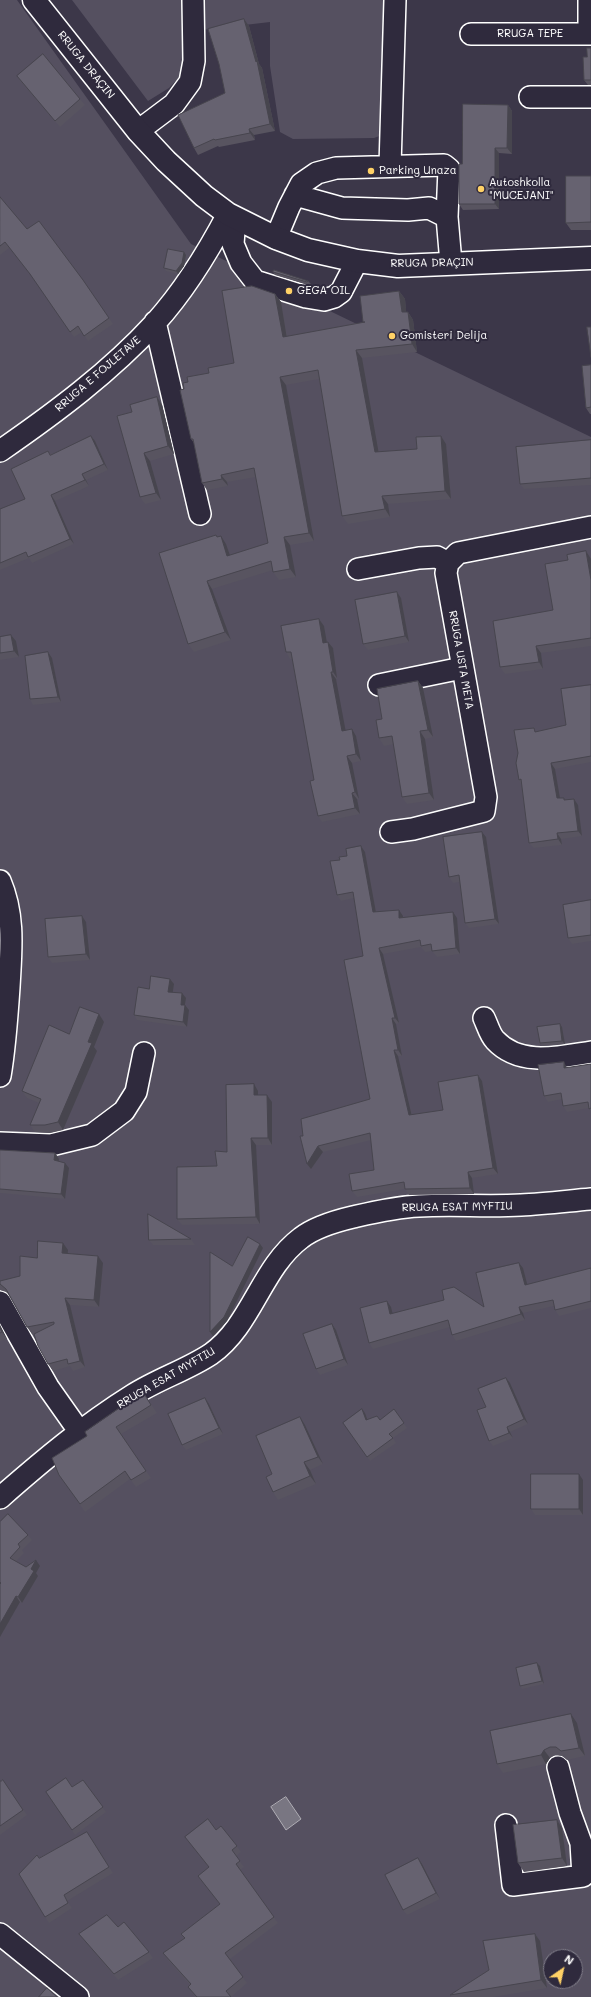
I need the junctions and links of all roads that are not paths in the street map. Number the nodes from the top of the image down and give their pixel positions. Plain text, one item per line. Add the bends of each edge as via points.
1 (34, 0) edge
2 (193, 0) edge
3 (394, 0) edge
4 (589, 0) edge
5 (471, 34) dead end
6 (590, 34) edge
7 (530, 96) dead end
8 (591, 97) edge
9 (138, 131) junction
10 (390, 166) junction
11 (296, 195) junction
12 (232, 216) junction
13 (447, 217) junction
14 (276, 238) junction
15 (591, 258) edge
16 (357, 262) junction
17 (451, 263) junction
18 (155, 322) junction
19 (0, 451) edge
20 (200, 514) dead end
21 (591, 527) edge
22 (448, 562) junction
23 (358, 569) dead end
24 (462, 668) junction
25 (379, 685) dead end
26 (391, 832) dead end
27 (0, 881) edge
28 (484, 1018) dead end
29 (591, 1052) edge
30 (144, 1053) dead end
31 (0, 1076) edge
32 (0, 1143) edge
33 (591, 1199) edge
34 (0, 1302) edge
35 (80, 1431) junction
36 (0, 1498) edge
37 (558, 1767) dead end
38 (506, 1825) dead end
39 (586, 1842) edge
40 (0, 1934) edge
41 (78, 1997) edge

1 - 9 main road, RRUGA DRAÇIN
2 - 9 street via 194,61 190,82 174,104
3 - 10 street
4 - 6 street, RRUGA TEPE
5 - 6 street, RRUGA TEPE
7 - 8 street
9 - 12 main road, RRUGA DRAÇIN via 204,196
10 - 11 street via 336,168 317,173 301,184
10 - 13 street via 444,165 449,169
11 - 13 street via 342,208 429,208
11 - 14 street
12 - 14 main road, RRUGA DRAÇIN
12 - 16 street via 233,244 241,263 255,280 306,297 324,300 341,292
12 - 18 street, RRUGA E FOJLETAVE
13 - 17 street
14 - 16 main road, RRUGA DRAÇIN via 308,250
15 - 17 main road, RRUGA DRAÇIN
16 - 17 main road, RRUGA DRAÇIN via 398,266
18 - 19 street, RRUGA E FOJLETAVE via 66,405
18 - 20 street
21 - 22 street via 458,553
22 - 23 street via 437,557 419,558
22 - 24 street, RRUGA USTA META via 446,573
24 - 25 street
24 - 26 street, RRUGA USTA META via 486,797 484,811
27 - 31 street via 12,931 6,1043
28 - 29 street via 494,1039 511,1053 530,1058 554,1058
30 - 32 street via 136,1092 124,1111 92,1135 52,1145
33 - 35 street, RRUGA ESAT MYFTIU via 520,1206 418,1206 386,1210 319,1229 301,1238 284,1254 238,1328 224,1343 204,1358 134,1394
34 - 35 street via 48,1387
35 - 36 street, RRUGA ESAT MYFTIU
37 - 39 street via 570,1813
38 - 39 street via 513,1885 583,1876
40 - 41 street

